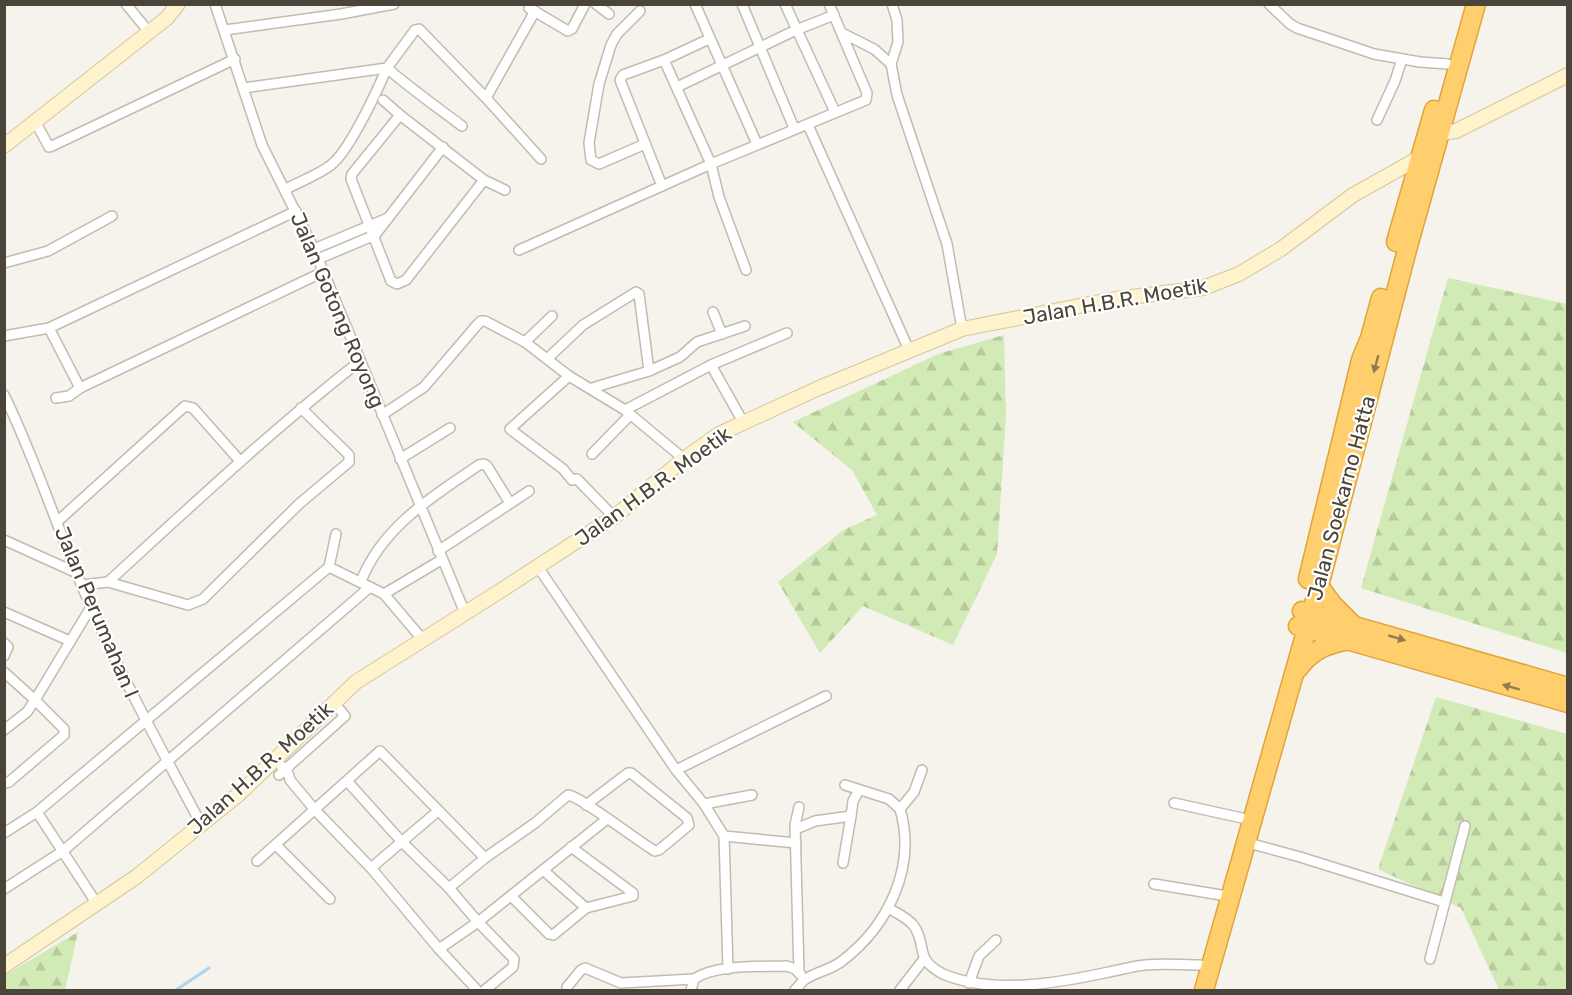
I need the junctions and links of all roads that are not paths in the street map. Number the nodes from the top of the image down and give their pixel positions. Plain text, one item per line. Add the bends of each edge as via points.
1 (126, 4) edge
2 (178, 4) edge
3 (215, 4) edge
4 (394, 4) edge
5 (585, 4) edge
6 (596, 4) edge
7 (695, 4) edge
8 (742, 4) edge
9 (785, 4) edge
10 (829, 4) edge
11 (892, 4) edge
12 (1269, 4) edge
13 (1463, 4) edge
14 (1476, 4) edge
15 (533, 8) edge
16 (640, 11) dead end
17 (609, 14) dead end
18 (834, 15) junction
19 (225, 30) junction
20 (796, 30) junction
21 (149, 32) junction
22 (842, 33) junction
23 (710, 39) junction
24 (759, 48) junction
25 (235, 59) junction
26 (1401, 59) junction
27 (664, 60) junction
28 (891, 64) junction
29 (1448, 64) junction
30 (721, 65) junction
31 (387, 68) junction
32 (1568, 75) edge
33 (677, 87) junction
34 (243, 88) junction
35 (486, 98) junction
36 (383, 100) dead end
37 (836, 112) junction
38 (400, 115) junction
39 (1377, 120) dead end
40 (35, 121) junction
41 (808, 125) junction
42 (462, 126) dead end
43 (794, 128) junction
44 (1440, 133) junction
45 (645, 144) junction
46 (757, 144) junction
47 (4, 146) edge
48 (443, 147) junction
49 (1419, 158) junction
50 (541, 159) dead end
51 (711, 164) junction
52 (484, 180) junction
53 (662, 186) junction
54 (285, 189) junction
55 (505, 190) dead end
56 (296, 211) junction
57 (112, 216) dead end
58 (390, 217) junction
59 (369, 226) junction
60 (375, 235) junction
61 (314, 249) junction
62 (519, 250) dead end
63 (318, 259) junction
64 (4, 263) edge
65 (746, 270) dead end
66 (323, 272) junction
67 (713, 312) dead end
68 (552, 316) dead end
69 (745, 326) dead end
70 (49, 328) junction
71 (962, 329) junction
72 (722, 333) junction
73 (787, 333) dead end
74 (4, 336) edge
75 (525, 342) junction
76 (909, 350) junction
77 (547, 359) junction
78 (360, 361) junction
79 (711, 365) junction
80 (649, 371) junction
81 (569, 376) junction
82 (80, 388) junction
83 (592, 388) junction
84 (4, 395) edge
85 (56, 398) dead end
86 (301, 408) junction
87 (628, 412) junction
88 (382, 415) junction
89 (9, 416) edge
90 (743, 422) junction
91 (450, 428) dead end
92 (592, 454) dead end
93 (400, 459) junction
94 (684, 459) junction
95 (240, 461) junction
96 (529, 491) dead end
97 (510, 503) junction
98 (419, 506) junction
99 (614, 517) junction
100 (58, 521) junction
101 (336, 534) dead end
102 (4, 540) edge
103 (440, 555) junction
104 (329, 567) junction
105 (538, 567) junction
106 (77, 573) junction
107 (108, 582) junction
108 (365, 584) junction
109 (82, 585) junction
110 (1319, 586) junction
111 (384, 594) junction
112 (91, 607) junction
113 (4, 612) edge
114 (465, 614) junction
115 (1304, 620) junction
116 (1350, 634) junction
117 (423, 640) junction
118 (70, 641) junction
119 (4, 643) edge
120 (4, 656) edge
121 (4, 672) edge
122 (1294, 674) junction
123 (1568, 687) edge
124 (826, 696) dead end
125 (35, 700) junction
126 (1568, 703) edge
127 (144, 720) junction
128 (4, 730) edge
129 (167, 760) junction
130 (278, 768) junction
131 (676, 770) junction
132 (922, 770) dead end
133 (347, 781) junction
134 (4, 783) edge
135 (845, 785) dead end
136 (859, 789) junction
137 (752, 795) dead end
138 (1174, 803) dead end
139 (704, 804) junction
140 (586, 805) junction
141 (799, 807) dead end
142 (900, 809) junction
143 (315, 810) junction
144 (438, 811) junction
145 (37, 812) junction
146 (851, 816) junction
147 (1242, 818) junction
148 (607, 819) junction
149 (201, 824) junction
150 (1465, 826) dead end
151 (795, 829) junction
152 (4, 834) edge
153 (723, 836) junction
154 (402, 842) junction
155 (1245, 842) junction
156 (796, 843) junction
157 (276, 845) junction
158 (571, 847) junction
159 (63, 850) junction
160 (485, 858) junction
161 (257, 861) dead end
162 (843, 863) dead end
163 (371, 868) junction
164 (543, 870) junction
165 (1154, 884) dead end
166 (449, 888) junction
167 (4, 889) edge
168 (1221, 895) junction
169 (511, 896) junction
170 (330, 899) dead end
171 (1444, 902) junction
172 (97, 904) junction
173 (586, 908) junction
174 (888, 908) junction
175 (478, 922) junction
176 (996, 940) dead end
177 (439, 949) junction
178 (924, 958) junction
179 (1430, 958) dead end
180 (1200, 965) junction
181 (4, 966) edge
182 (728, 969) junction
183 (802, 976) junction
184 (694, 979) junction
185 (969, 983) junction
186 (567, 987) dead end
187 (1053, 987) edge
188 (979, 988) edge
189 (477, 990) edge
190 (485, 990) edge
191 (691, 990) edge
192 (795, 990) edge
193 (900, 990) edge
194 (1192, 990) edge
195 (1204, 990) edge

1 - 21 street
2 - 21 street
3 - 19 street, Jalan Gotong Royong
4 - 19 street
5 - 15 street via 570,30
6 - 17 street
7 - 23 street
8 - 24 street
9 - 20 street
10 - 18 street
11 - 28 street via 898,42
12 - 26 street via 1292,26 1374,54
13 - 29 highway, Jalan Soekarno Hatta
14 - 44 highway, Jalan Soekarno Hatta
15 - 35 street
16 - 45 street via 611,45 599,84 589,143 591,160 599,165
18 - 20 street
18 - 22 street
19 - 25 street, Jalan Gotong Royong
20 - 24 street
20 - 37 street
21 - 40 street
22 - 28 street via 874,49
22 - 37 street via 868,96 863,102
23 - 27 street
23 - 30 street
24 - 30 street
24 - 43 street
25 - 34 street, Jalan Gotong Royong
25 - 40 street via 49,147
26 - 29 street
26 - 39 street
27 - 33 street
27 - 45 street via 623,75 620,80
28 - 71 street via 904,121 947,244
29 - 49 highway, Jalan Soekarno Hatta
30 - 33 street
30 - 46 street
31 - 34 street
31 - 35 street via 415,30 422,30
31 - 42 street
31 - 54 street via 339,157 323,171
32 - 44 street via 1456,131
33 - 51 street
34 - 54 street, Jalan Gotong Royong via 262,145
35 - 50 street
36 - 38 street
37 - 41 street
38 - 48 street
38 - 59 street via 351,176
40 - 47 street
41 - 43 street
41 - 76 street
43 - 46 street
44 -> 110 highway, Jalan Soekarno Hatta
45 - 53 street
46 - 51 street
48 - 52 street
48 - 58 street
49 - 71 street, Jalan H.B.R. Moetik via 1353,195 1281,249 1239,274 1203,288 1115,299
49 - 115 highway, Jalan Soekarno Hatta via 1361,360
51 - 53 street
51 - 65 street
52 - 55 street
52 - 60 street via 402,283 391,281
53 - 62 street
54 - 56 street, Jalan Gotong Royong
56 - 61 street, Jalan Gotong Royong
56 - 70 street
57 - 64 street via 48,251
58 - 59 street
58 - 60 street
59 - 60 street
59 - 61 street
60 - 63 street
61 - 63 street, Jalan Gotong Royong
63 - 66 street, Jalan Gotong Royong
66 - 78 street, Jalan Gotong Royong
66 - 82 street
67 - 72 street
68 - 75 street
69 - 72 street
70 - 74 street
70 - 82 street
71 - 76 street, Jalan H.B.R. Moetik
72 - 80 street via 697,342 680,357
73 - 79 street
75 - 77 street
75 - 88 street via 481,321 424,387
76 - 90 street, Jalan H.B.R. Moetik
77 - 80 street via 583,325 637,292
77 - 81 street
78 - 86 street
78 - 88 street, Jalan Gotong Royong
79 - 87 street
79 - 90 street
80 - 83 street
81 - 83 street
81 - 99 street via 510,429 572,480 577,479
82 - 85 street via 69,396
83 - 87 street
84 - 89 street, Jalan Perumahan I
86 - 95 street
86 - 107 street via 349,455 349,462 298,504 203,599 183,605
87 - 92 street
87 - 94 street
88 - 93 street, Jalan Gotong Royong
89 - 100 street, Jalan Perumahan I
90 - 94 street, Jalan H.B.R. Moetik
91 - 93 street
93 - 98 street, Jalan Gotong Royong
94 - 99 street, Jalan H.B.R. Moetik
95 - 100 street via 193,408 185,406
95 - 107 street
96 - 97 street
97 - 98 street via 484,464
97 - 103 street
98 - 103 street, Jalan Gotong Royong
98 - 108 street via 388,537
99 - 105 street, Jalan H.B.R. Moetik
100 - 106 street, Jalan Perumahan I
101 - 104 street
102 - 106 street
103 - 111 street
103 - 114 street, Jalan Gotong Royong
104 - 108 street
104 - 127 street
105 - 114 street, Jalan H.B.R. Moetik
105 - 131 street
106 - 109 street, Jalan Perumahan I
107 - 109 street
108 - 111 street
108 - 129 street
109 - 112 street, Jalan Perumahan I
110 - 115 highway, Jalan Soekarno Hatta
110 - 116 highway
111 - 117 street
112 - 118 street
112 - 127 street, Jalan Perumahan I
113 - 118 street
114 - 117 street, Jalan H.B.R. Moetik
115 - 116 highway
115 - 122 highway, Jalan Soekarno Hatta
115 - 147 highway, Jalan Soekarno Hatta
116 - 122 highway via 1317,650
116 -> 123 highway
126 -> 116 highway
117 - 130 street, Jalan H.B.R. Moetik via 367,674 333,702
118 - 125 street
119 - 120 street via 8,647
121 - 125 street
122 - 155 highway, Jalan Soekarno Hatta
124 - 131 street
125 - 128 street via 27,712
125 - 134 street via 64,729 64,735
127 - 129 street, Jalan Perumahan I
127 - 145 street
129 - 149 street, Jalan Perumahan I
129 - 159 street
130 - 143 street
130 - 149 street, Jalan H.B.R. Moetik
131 - 139 street
132 - 142 street via 914,792
133 - 143 street
133 - 144 street via 381,752
133 - 154 street
135 - 136 street
136 - 142 street via 889,799
136 - 146 street
137 - 139 street
138 - 147 street
139 - 153 street
140 - 148 street
140 - 148 street via 631,773 687,818 689,825 656,851
140 - 160 street via 567,795
141 - 151 street
142 - 174 street via 905,862
143 - 157 street
143 - 163 street
144 - 154 street
144 - 160 street
145 - 152 street
145 - 159 street
146 - 151 street via 815,821
146 - 162 street
147 - 168 highway, Jalan Soekarno Hatta
148 - 158 street
149 - 172 street, Jalan H.B.R. Moetik
150 - 171 street
151 - 156 street
153 - 156 street
153 - 182 street
154 - 163 street
154 - 166 street
155 - 171 street
155 - 195 highway, Jalan Soekarno Hatta
156 - 183 street
157 - 161 street
157 - 170 street
158 - 164 street
158 - 173 street via 633,894
159 - 167 street
159 - 172 street
160 - 166 street
163 - 177 street
164 - 169 street
164 - 173 street
165 - 168 street
166 - 175 street
168 - 180 highway, Jalan Soekarno Hatta
169 - 173 street via 553,935
169 - 175 street
171 - 179 street
172 - 181 street, Jalan H.B.R. Moetik
174 - 178 street via 916,929
174 - 183 street via 842,961 831,969
175 - 177 street
175 - 190 street via 515,962
176 - 185 street via 979,956
177 - 189 street
178 - 185 street via 942,974
178 - 193 street
180 - 187 street via 1144,965
180 - 194 highway, Jalan Soekarno Hatta
182 - 183 street via 787,966
182 - 184 street via 707,972
183 - 192 street
184 - 186 street via 621,983 585,968
184 - 191 street
185 - 188 street
187 - 188 street

